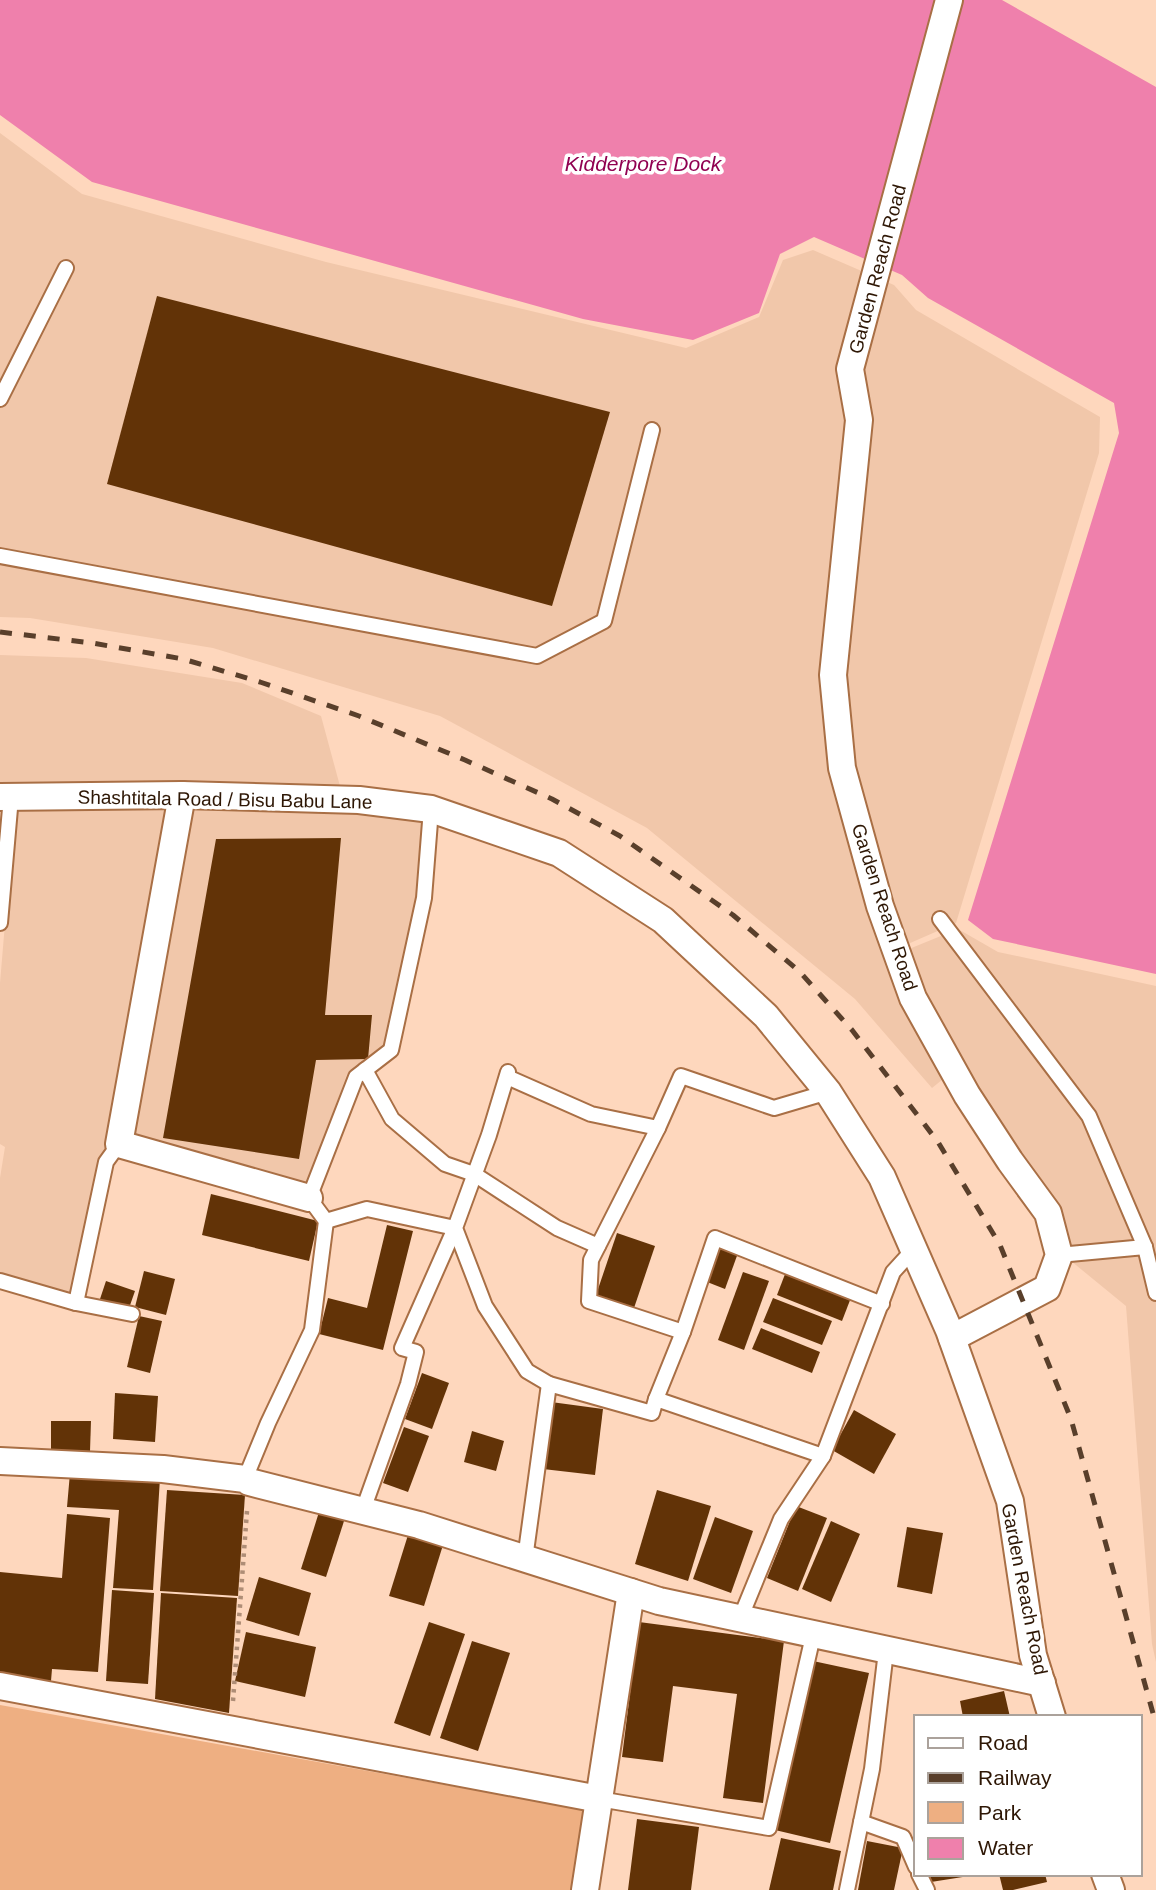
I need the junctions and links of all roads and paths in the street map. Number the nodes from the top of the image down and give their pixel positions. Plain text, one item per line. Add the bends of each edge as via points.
1 (949, 0) edge
2 (66, 268) dead end
3 (0, 399) edge
4 (652, 429) dead end
5 (0, 556) edge
6 (182, 795) junction
7 (5, 797) edge
8 (431, 809) junction
9 (940, 919) dead end
10 (0, 923) edge
11 (365, 1070) junction
12 (828, 1092) junction
13 (657, 1128) junction
14 (119, 1144) junction
15 (474, 1174) junction
16 (309, 1198) junction
17 (326, 1221) junction
18 (455, 1228) junction
19 (598, 1246) junction
20 (1145, 1247) junction
21 (914, 1249) junction
22 (1059, 1255) junction
23 (0, 1281) edge
24 (1156, 1293) edge
25 (76, 1303) junction
26 (882, 1304) junction
27 (132, 1314) dead end
28 (683, 1332) junction
29 (952, 1338) junction
30 (549, 1384) junction
31 (656, 1399) junction
32 (823, 1456) junction
33 (0, 1461) edge
34 (247, 1481) junction
35 (363, 1510) junction
36 (525, 1559) junction
37 (631, 1592) junction
38 (740, 1619) junction
39 (813, 1636) junction
40 (886, 1651) junction
41 (1042, 1683) junction
42 (0, 1686) edge
43 (1051, 1715) edge
44 (231, 1728) junction
45 (599, 1799) junction
46 (862, 1822) junction
47 (914, 1862) edge
48 (585, 1890) edge
49 (847, 1890) edge

1 - 22 street, Garden Reach Road via 850,369 859,420 833,676 842,768 880,906 913,998 967,1095 1048,1213
2 - 3 lane
4 - 5 lane via 604,621 537,656
6 - 7 street, Shashtitala Road / Bisu Babu Lane
6 - 8 street, Shashtitala Road / Bisu Babu Lane via 359,800
6 - 14 street
7 - 10 lane
8 - 11 lane via 424,898 391,1050
8 - 12 street, Shashtitala Road / Bisu Babu Lane via 559,853 663,920 766,1016
9 - 20 lane via 1089,1115
11 - 15 lane via 392,1119 445,1164
11 - 16 lane via 356,1077
12 - 13 lane via 774,1108 681,1076
12 - 21 street, Shashtitala Road / Bisu Babu Lane via 882,1177
13 - 15 lane via 591,1114 507,1074
13 - 19 lane
14 - 16 street
14 - 25 lane via 106,1162
15 - 18 lane
15 - 19 lane via 557,1228
16 - 17 lane
17 - 18 lane via 367,1209
17 - 34 lane via 312,1330 268,1423
18 - 30 lane via 485,1306 527,1371
18 - 35 lane via 402,1348 416,1352
19 - 28 lane via 591,1260 589,1301
20 - 22 lane
20 - 24 lane
21 - 26 lane via 893,1272
21 - 29 street, Shashtitala Road / Bisu Babu Lane
22 - 29 street via 1047,1288
23 - 25 lane
25 - 27 lane
26 - 28 lane via 715,1238
26 - 32 lane
28 - 31 lane
29 - 41 street, Garden Reach Road via 1010,1501 1033,1655
30 - 31 lane via 652,1413
30 - 36 lane
31 - 32 lane
32 - 38 lane via 781,1519
33 - 34 street via 163,1469
34 - 35 street
34 - 44 path
35 - 36 street
36 - 37 street
37 - 38 street
37 - 45 street
38 - 39 street
39 - 40 street
39 - 45 lane via 769,1828
40 - 41 street
40 - 46 lane
41 - 43 street, Garden Reach Road
42 - 44 street
44 - 45 street
45 - 48 street
46 - 47 lane via 903,1837
46 - 49 lane

